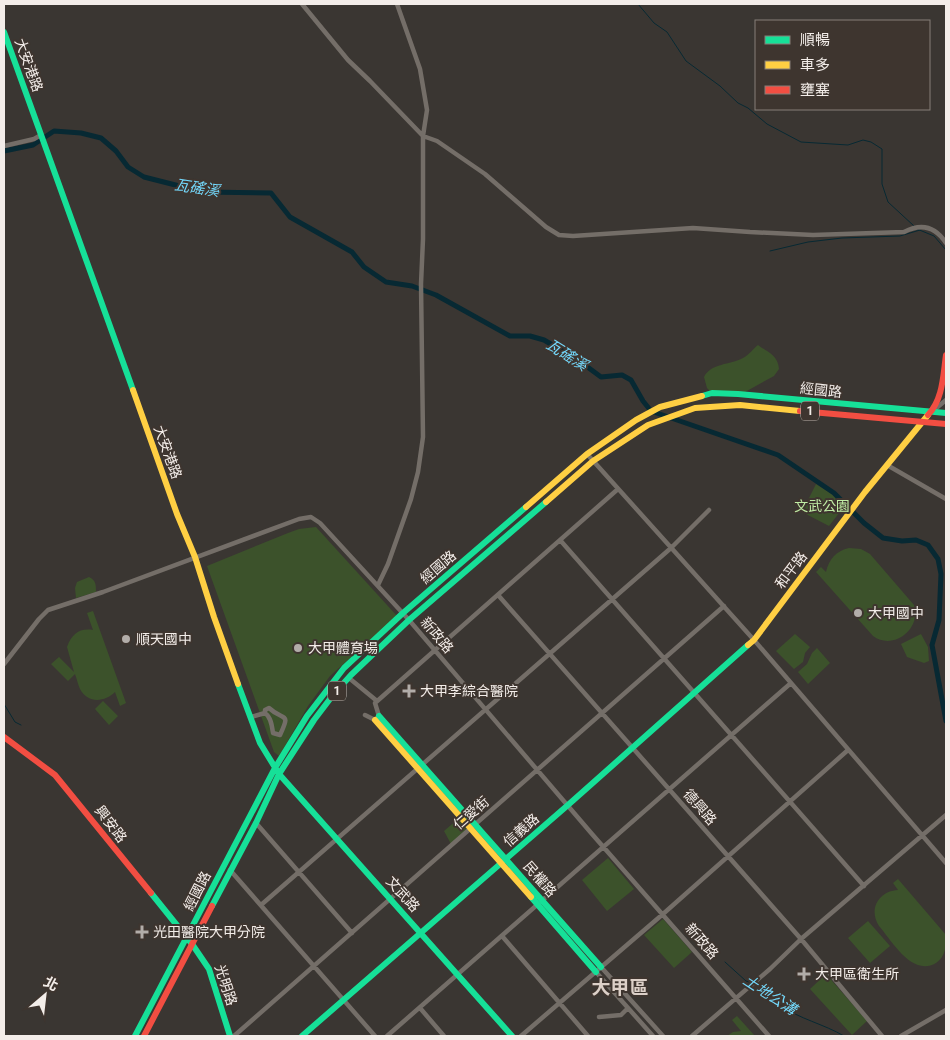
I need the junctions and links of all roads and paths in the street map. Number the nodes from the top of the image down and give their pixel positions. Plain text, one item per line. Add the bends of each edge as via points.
1 (302, 4) edge
2 (397, 4) edge
3 (4, 32) edge
4 (41, 135) junction
5 (423, 136) junction
6 (4, 146) edge
7 (946, 242) edge
8 (946, 355) edge
9 (946, 400) edge
10 (931, 412) junction
11 (946, 414) edge
12 (922, 422) junction
13 (946, 424) edge
14 (587, 454) junction
15 (593, 461) junction
16 (888, 465) junction
17 (618, 489) junction
18 (946, 499) edge
19 (709, 510) dead end
20 (560, 540) junction
21 (671, 548) junction
22 (195, 558) junction
23 (378, 585) junction
24 (498, 594) junction
25 (612, 599) junction
26 (724, 606) junction
27 (403, 614) junction
28 (409, 620) junction
29 (754, 640) junction
30 (434, 651) junction
31 (550, 654) junction
32 (664, 658) junction
33 (4, 664) edge
34 (349, 678) junction
35 (791, 683) junction
36 (355, 687) dead end
37 (694, 692) junction
38 (376, 702) junction
39 (486, 709) junction
40 (268, 713) junction
41 (602, 713) junction
42 (365, 715) dead end
43 (251, 717) junction
44 (377, 718) junction
45 (732, 735) junction
46 (4, 737) edge
47 (632, 748) junction
48 (848, 750) junction
49 (420, 767) junction
50 (538, 769) junction
51 (277, 771) junction
52 (670, 790) junction
53 (790, 802) junction
54 (568, 805) junction
55 (946, 815) edge
56 (256, 823) junction
57 (472, 827) junction
58 (923, 836) junction
59 (337, 838) junction
60 (605, 847) junction
61 (728, 857) junction
62 (503, 862) junction
63 (946, 863) edge
64 (224, 868) junction
65 (231, 870) junction
66 (299, 871) junction
67 (864, 886) junction
68 (391, 898) junction
69 (540, 904) junction
70 (261, 905) junction
71 (663, 914) junction
72 (352, 933) junction
73 (422, 933) junction
74 (502, 936) junction
75 (187, 939) junction
76 (800, 939) junction
77 (192, 944) junction
78 (314, 966) junction
79 (598, 970) junction
80 (458, 975) junction
81 (737, 998) junction
82 (344, 1000) junction
83 (560, 1003) junction
84 (637, 1007) junction
85 (420, 1008) junction
86 (946, 1010) edge
87 (630, 1011) junction
88 (599, 1017) dead end
89 (229, 1035) edge
90 (135, 1036) edge
91 (144, 1036) edge
92 (302, 1036) edge
93 (376, 1036) edge
94 (387, 1036) edge
95 (444, 1036) edge
96 (512, 1036) edge
97 (521, 1036) edge
98 (588, 1036) edge
99 (653, 1036) edge
100 (664, 1036) edge
101 (692, 1036) edge
102 (770, 1036) edge
103 (882, 1036) edge
104 (901, 1036) edge

1 - 5 street via 348,60
2 - 5 street via 424,84 427,110
3 - 4 main road, 大安港路
4 - 6 street
4 - 22 main road, 大安港路
5 - 7 street via 437,141 485,174 546,228 559,235 693,228 813,234 904,232 920,226 929,228
5 - 23 street via 423,437 411,500
8 - 10 main road via 940,397
9 - 10 street
10 - 11 main road, 經國路 / 1
10 - 12 main road
10 - 14 main road, 經國路 / 1 via 712,393 648,413
12 - 13 main road, 經國路 / 1
12 - 15 main road, 經國路 / 1 via 740,405 695,408 645,427
12 - 16 main road
14 - 15 street
14 - 27 main road, 經國路 / 1
15 - 17 street
15 - 28 main road, 經國路 / 1
16 - 18 street
16 - 29 main road, 和平路
17 - 20 street
17 - 21 street
19 - 21 street
20 - 24 street
20 - 25 street
21 - 25 street
21 - 26 street
22 - 23 street, 新政路 via 300,519 311,518 320,523
22 - 33 street, 新政路 via 48,610
22 - 43 main road, 大安港路
23 - 27 street, 新政路
24 - 30 street
24 - 31 street, 德興路
25 - 31 street
25 - 32 street
26 - 29 street
26 - 32 street, 仁愛街
27 - 28 street, 新政路
27 - 51 main road, 經國路 / 1 via 344,668 307,716
28 - 30 street, 新政路
28 - 34 main road, 經國路 / 1
29 - 35 street
29 - 37 main road, 信義路
30 - 38 street
30 - 39 street, 新政路
31 - 39 street
31 - 41 street, 德興路
32 - 37 street
32 - 41 street, 仁愛街
34 - 38 street
34 - 51 main road, 經國路 / 1 via 332,695
35 - 45 street
35 - 48 street
36 - 38 street
37 - 45 street
37 - 47 main road, 信義路
38 - 44 street
39 - 49 street
39 - 50 street, 新政路
40 - 40 street via 286,719 280,735 273,733
40 - 43 street
41 - 47 street, 德興路
41 - 50 street, 仁愛街
42 - 44 street
43 - 51 main road, 大安港路 via 260,742
44 - 49 main road, 民權路
45 - 52 street
45 - 53 street
46 - 75 main road, 興安路 via 55,775
47 - 52 street, 德興路
47 - 54 main road, 信義路
48 - 53 street
48 - 58 street
49 - 57 main road, 民權路
49 - 59 street
50 - 54 street, 新政路
50 - 57 street, 仁愛街
51 - 56 main road, 經國路 / 1
51 - 59 main road, 文武路
51 - 64 main road, 經國路 / 1
52 - 60 street
52 - 61 street, 德興路
53 - 61 street
53 - 67 street
54 - 60 street, 新政路
54 - 62 main road, 信義路
55 - 58 street
56 - 65 main road, 經國路 / 1
56 - 66 street
57 - 62 main road, 民權路
57 - 68 street, 仁愛街
58 - 63 street
58 - 67 street
59 - 66 street
59 - 68 main road, 文武路
60 - 69 street
60 - 71 street, 新政路
61 - 71 street
61 - 76 street, 德興路
62 - 69 main road, 民權路
62 - 73 main road, 信義路
64 - 65 street
64 - 75 main road, 經國路 / 1
65 - 70 street
65 - 77 main road, 經國路 / 1
66 - 70 street
66 - 72 street
67 - 76 street
68 - 72 street, 仁愛街
68 - 73 main road, 文武路
69 - 74 street
69 - 79 main road, 民權路
70 - 78 street
71 - 79 street
71 - 81 street, 新政路
72 - 78 street, 仁愛街
73 - 80 main road, 文武路
73 - 82 main road, 信義路
74 - 80 street
74 - 83 street
75 - 77 main road, 興安路
75 - 90 main road, 經國路 / 1
76 - 81 street
76 - 103 street, 德興路
77 - 89 main road, 光明路 via 210,969
77 - 91 main road, 經國路 / 1
78 - 82 street
78 - 89 street, 仁愛街
79 - 83 street
79 - 84 street, 民權路
79 - 87 street, 民權路
80 - 85 street
80 - 96 main road, 文武路
81 - 101 street
81 - 102 street, 新政路
82 - 92 main road, 信義路
82 - 93 street
83 - 97 street
83 - 98 street
84 - 87 street
84 - 100 street, 民權路
85 - 94 street
85 - 95 street
86 - 104 street
87 - 88 street
87 - 99 street, 民權路

